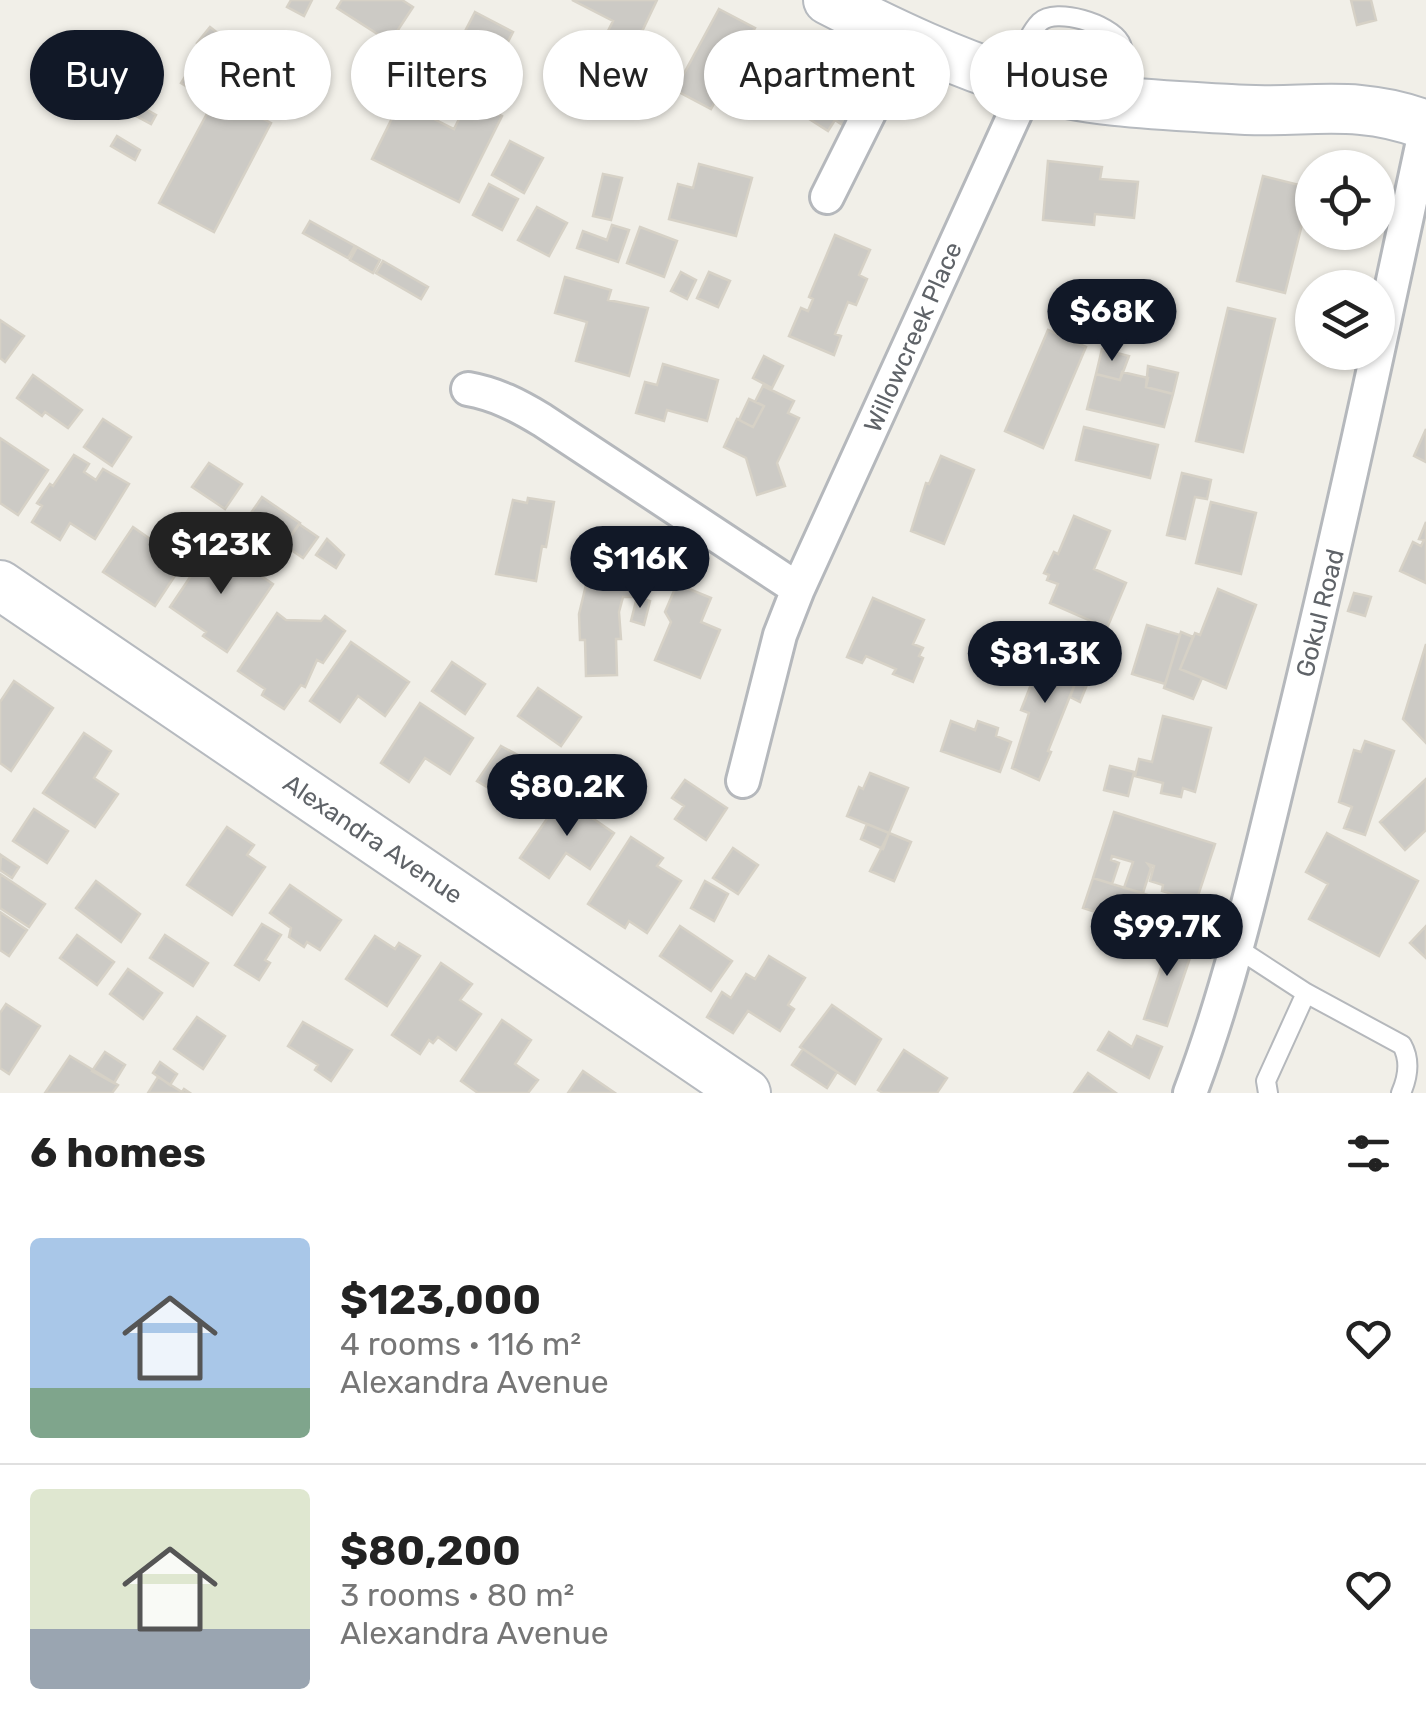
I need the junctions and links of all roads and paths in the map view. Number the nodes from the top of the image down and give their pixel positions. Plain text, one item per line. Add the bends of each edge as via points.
1 (828, 0) edge
2 (892, 30) edge
3 (1036, 30) edge
4 (1105, 30) edge
5 (1144, 102) edge
6 (866, 120) edge
7 (1002, 120) edge
8 (1426, 126) edge
9 (827, 197) dead end
10 (468, 389) dead end
11 (0, 585) edge
12 (798, 590) junction
13 (743, 781) dead end
14 (1238, 948) junction
15 (1306, 993) junction
16 (746, 1093) edge
17 (1190, 1093) edge
18 (1268, 1093) edge
19 (1401, 1093) edge

1 - 2 street
3 - 4 lane via 1049,16 1074,17
5 - 8 street via 1238,110 1358,107
6 - 9 street
7 - 12 street, Willowcreek Place
8 - 14 street, Gokul Road via 1336,548
10 - 12 street via 512,402 542,420
11 - 16 street, Alexandra Avenue
12 - 13 street, Willowcreek Place
14 - 15 lane
14 - 17 street, Gokul Road
15 - 18 lane via 1266,1081
15 - 19 lane via 1402,1045 1408,1064

